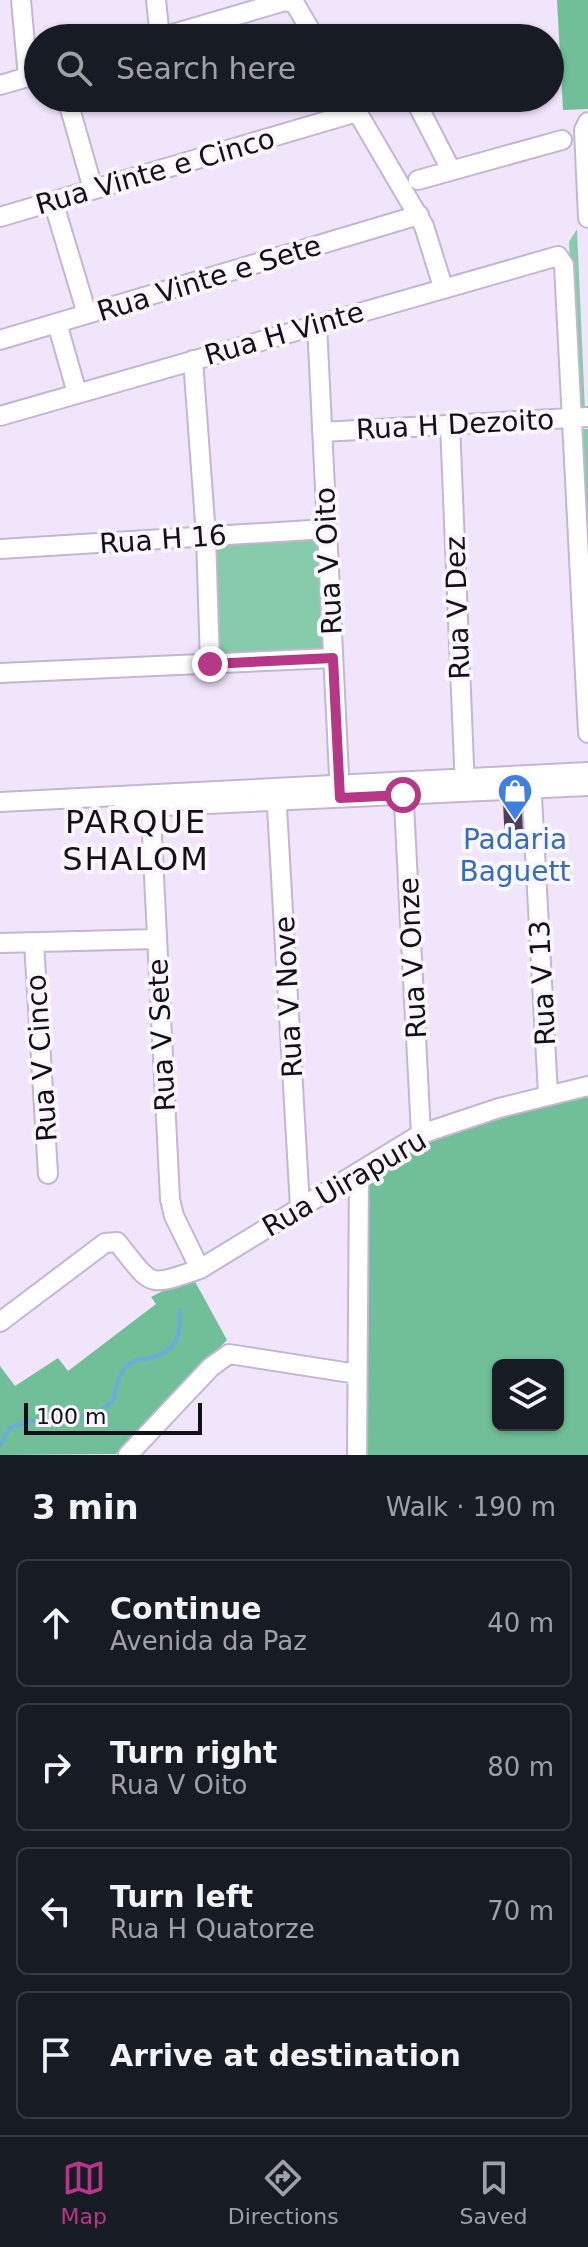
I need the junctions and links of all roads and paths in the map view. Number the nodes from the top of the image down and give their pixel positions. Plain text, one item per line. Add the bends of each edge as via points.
1 (21, 0) edge
2 (156, 0) edge
3 (285, 0) edge
4 (25, 24) edge
5 (159, 24) edge
6 (206, 24) edge
7 (307, 24) edge
8 (24, 78) edge
9 (0, 85) edge
10 (71, 112) edge
11 (331, 112) edge
12 (357, 112) edge
13 (421, 112) edge
14 (586, 126) edge
15 (562, 140) dead end
16 (451, 170) junction
17 (418, 180) dead end
18 (93, 189) junction
19 (53, 201) junction
20 (419, 215) junction
21 (0, 217) edge
22 (588, 218) edge
23 (443, 287) junction
24 (87, 314) junction
25 (57, 323) junction
26 (317, 324) junction
27 (0, 340) edge
28 (193, 360) junction
29 (77, 393) junction
30 (0, 416) edge
31 (580, 417) edge
32 (450, 424) junction
33 (322, 432) junction
34 (327, 529) junction
35 (206, 536) junction
36 (0, 549) edge
37 (333, 658) junction
38 (210, 664) junction
39 (0, 673) edge
40 (588, 733) edge
41 (588, 772) edge
42 (532, 782) junction
43 (465, 785) junction
44 (588, 786) edge
45 (403, 788) junction
46 (340, 791) junction
47 (276, 794) junction
48 (150, 801) junction
49 (0, 802) edge
50 (0, 814) edge
51 (156, 939) junction
52 (34, 942) junction
53 (0, 943) edge
54 (588, 1086) edge
55 (548, 1094) junction
56 (421, 1134) junction
57 (359, 1173) junction
58 (48, 1174) dead end
59 (300, 1207) junction
60 (200, 1269) junction
61 (0, 1322) edge
62 (357, 1374) junction
63 (128, 1455) edge
64 (357, 1455) edge

1 - 4 street
2 - 5 street
3 - 6 street
3 - 7 street via 295,4
8 - 9 street
10 - 18 street
11 - 18 street, Rua Vinte e Cinco
12 - 20 street
13 - 16 street
14 - 22 street
15 - 16 street
16 - 17 street
18 - 19 street, Rua Vinte e Cinco
19 - 21 street, Rua Vinte e Cinco
19 - 24 street
20 - 23 street
20 - 24 street, Rua Vinte e Sete
23 - 26 street, Rua H Vinte
23 - 31 street, Rua H Vinte via 561,258
24 - 25 street, Rua Vinte e Sete
25 - 27 street, Rua Vinte e Sete
25 - 29 street
26 - 28 street, Rua H Vinte
26 - 33 street, Rua V Oito
28 - 29 street, Rua H Vinte
28 - 35 street
29 - 30 street, Rua H Vinte
31 - 32 street, Rua H Dezoito
31 - 40 street via 579,603
32 - 33 street, Rua H Dezoito
32 - 43 street, Rua V Dez
33 - 34 street, Rua V Oito
34 - 35 street, Rua H 16
34 - 37 street, Rua V Oito
35 - 36 street, Rua H 16
35 - 38 street
37 - 38 street
37 - 46 street, Rua V Oito
38 - 39 street
41 - 42 street
42 - 43 street
42 - 44 street
42 - 55 street, Rua V 13
43 - 45 street
45 - 46 street
45 - 56 street, Rua V Onze
46 - 47 street
47 - 48 street
47 - 59 street, Rua V Nove
48 - 49 street
48 - 50 street
48 - 51 street, Rua V Sete
51 - 52 street
51 - 60 street, Rua V Sete via 170,1199
52 - 53 street
52 - 58 street, Rua V Cinco
54 - 55 street, Rua Uirapuru
55 - 56 street, Rua Uirapuru
56 - 57 street, Rua Uirapuru
57 - 59 street, Rua Uirapuru
57 - 62 street
59 - 60 street, Rua Uirapuru
60 - 61 street, Rua Uirapuru via 155,1282 117,1242 108,1241
62 - 63 street via 229,1354
62 - 64 street

